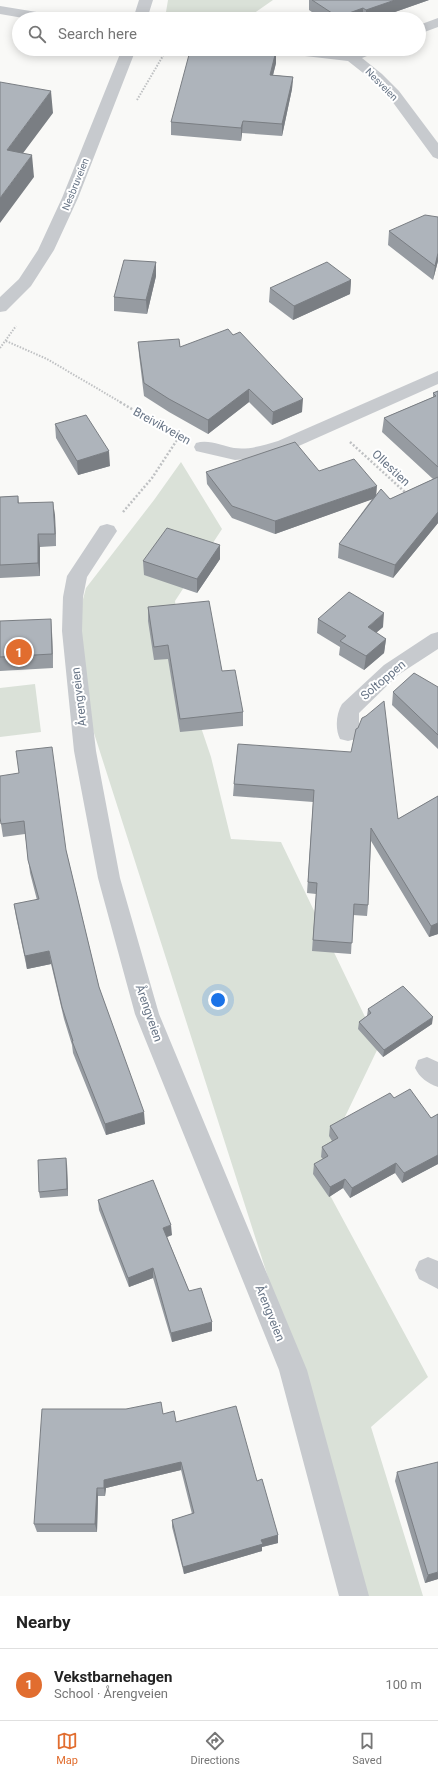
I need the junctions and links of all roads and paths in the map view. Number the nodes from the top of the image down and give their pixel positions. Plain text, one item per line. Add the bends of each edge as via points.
1 (146, 0) edge
2 (0, 10) edge
3 (12, 12) edge
4 (142, 12) edge
5 (438, 22) edge
6 (426, 27) edge
7 (126, 56) edge
8 (343, 56) edge
9 (352, 57) joint
10 (438, 154) edge
11 (0, 307) edge
12 (0, 348) edge
13 (438, 377) edge
14 (332, 425) junction
15 (179, 437) junction
16 (203, 447) joint
17 (411, 498) edge
18 (107, 531) joint
19 (438, 639) edge
20 (348, 733) dead end
21 (354, 1596) edge

1 - 4 street
2 - 3 street
5 - 6 street
7 - 11 street, Nesbruveien via 70,198 46,250 25,282
8 - 9 street
9 - 10 street, Nesveien via 377,76 394,94
12 - 15 path, Breivikveien via 6,341 47,359
13 - 14 street, Breivikveien
14 - 16 street, Breivikveien via 259,453 235,454
14 - 17 path, Ollestien
15 - 16 path, Breivikveien
15 - 18 path via 152,478
18 - 21 street, Årengveien via 77,576 73,597 72,631 85,751 109,878 147,1014 294,1370
19 - 20 street, Soltoppen via 391,670 349,710

